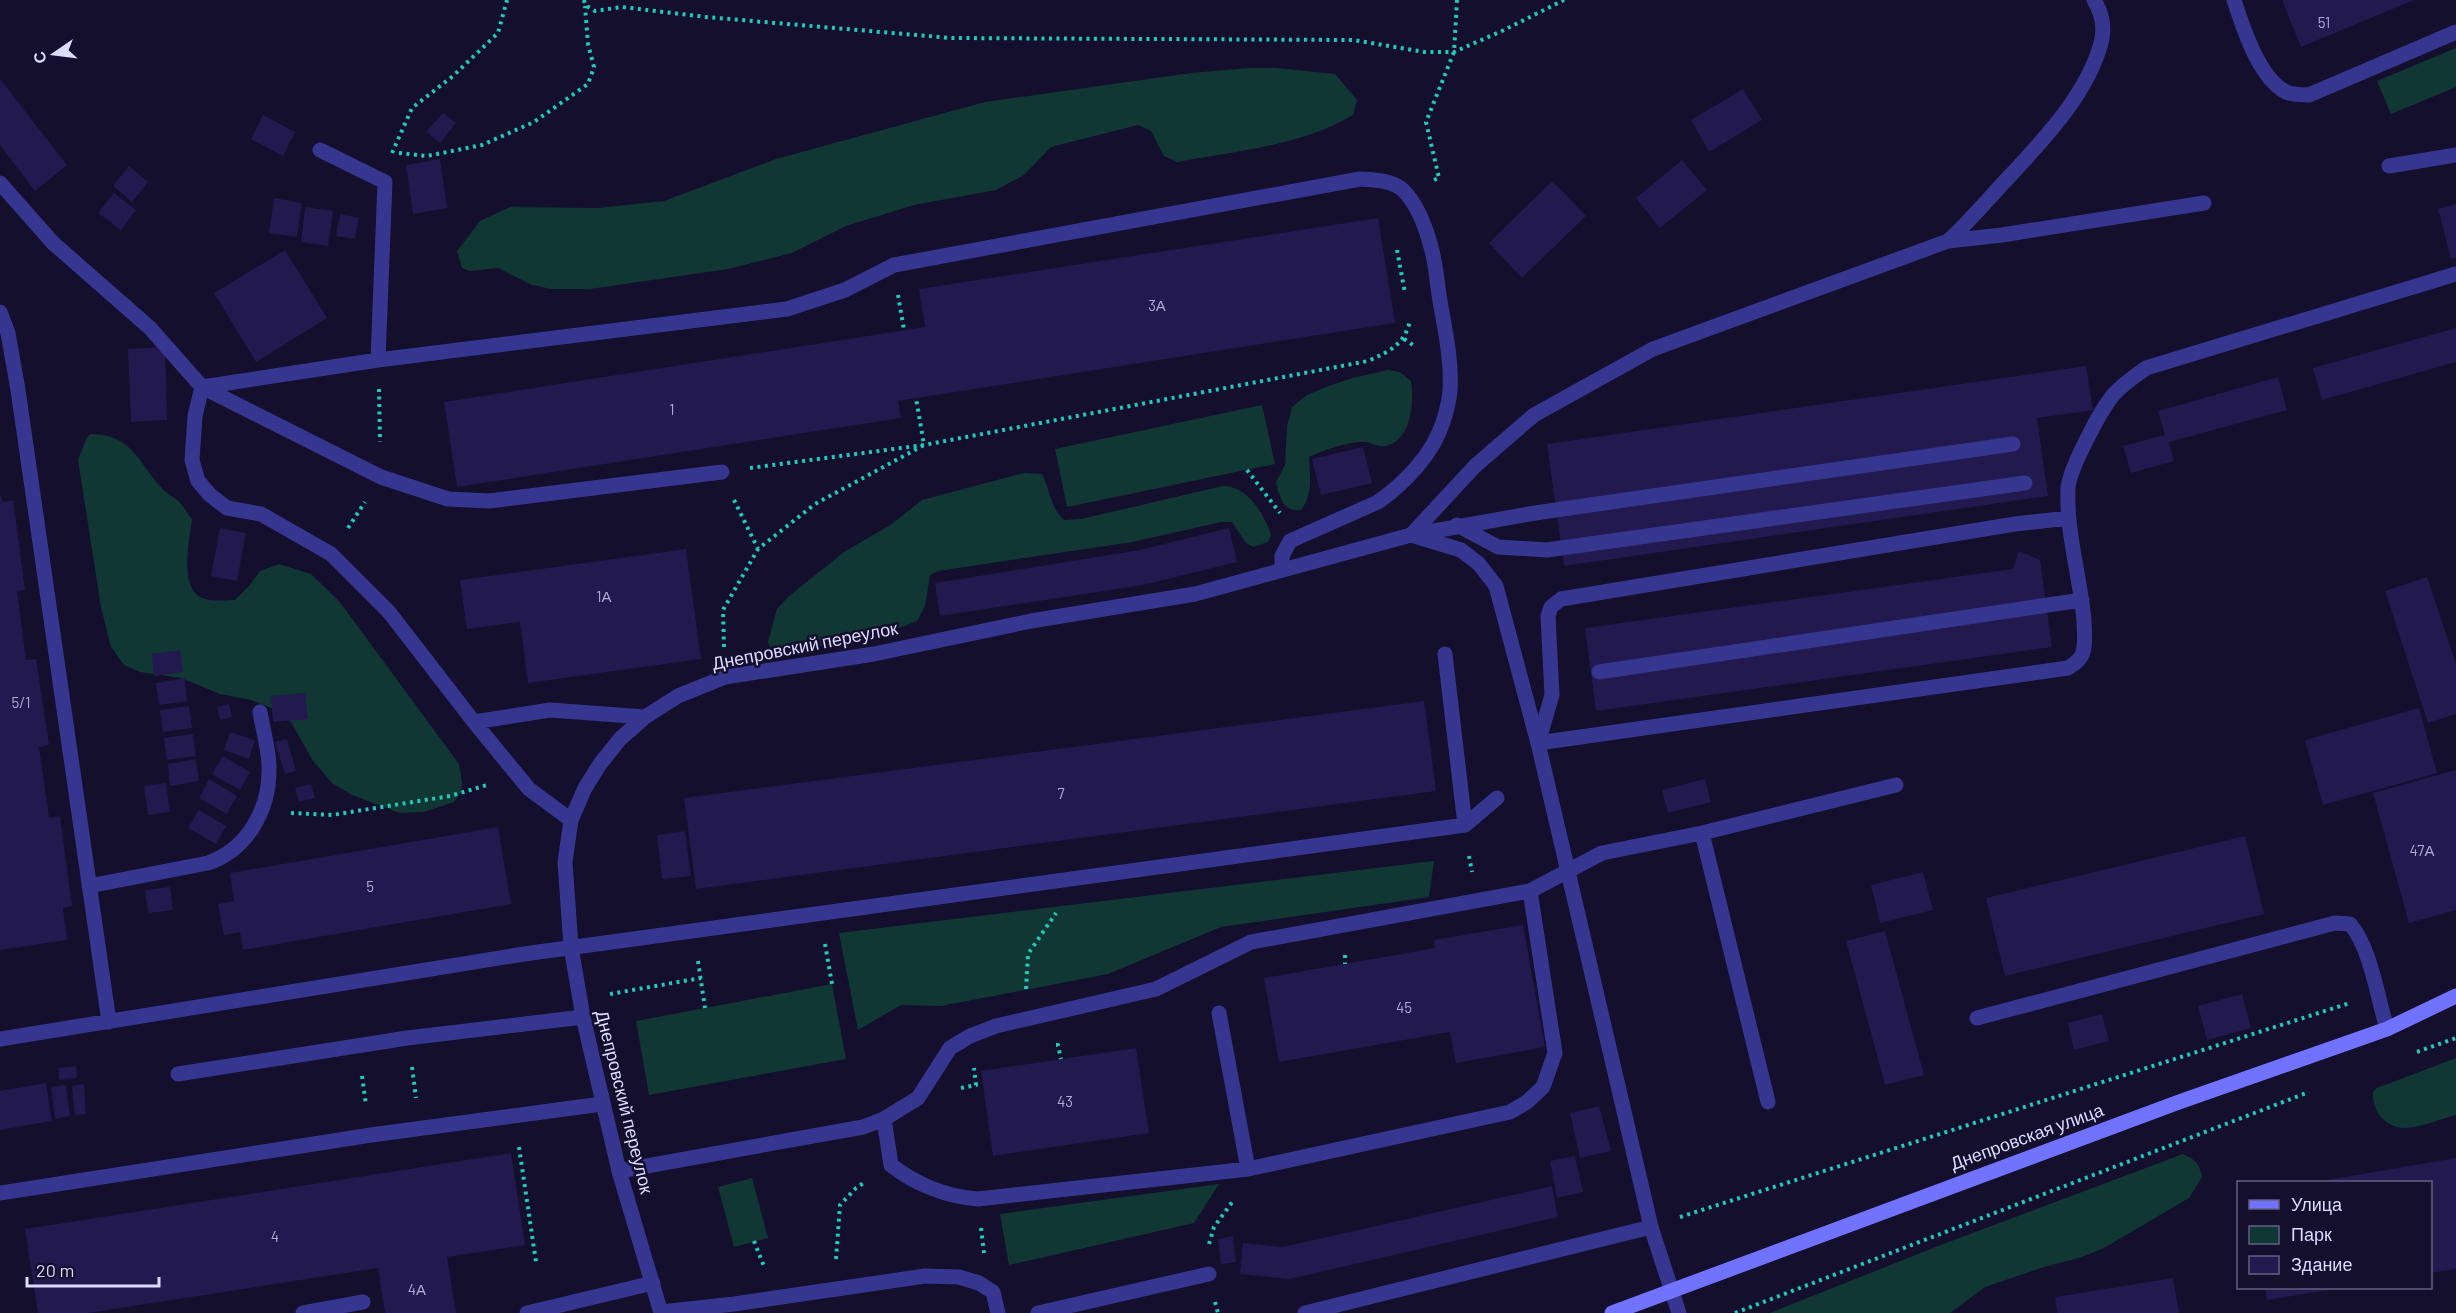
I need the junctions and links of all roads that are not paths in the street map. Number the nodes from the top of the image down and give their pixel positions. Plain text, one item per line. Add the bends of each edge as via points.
1 (2094, 0) edge
2 (2234, 0) edge
3 (2456, 32) edge
4 (320, 150) dead end
5 (2456, 155) edge
6 (2389, 166) dead end
7 (0, 183) edge
8 (2204, 203) dead end
9 (1948, 241) junction
10 (2456, 274) edge
11 (0, 312) edge
12 (378, 360) junction
13 (202, 387) junction
14 (2013, 444) dead end
15 (722, 472) road end
16 (2025, 483) dead end
17 (2069, 518) junction
18 (1457, 525) junction
19 (1411, 534) junction
20 (1282, 570) junction
21 (2082, 600) junction
22 (1445, 654) dead end
23 (1599, 672) dead end
24 (260, 712) dead end
25 (645, 717) junction
26 (474, 722) junction
27 (1538, 743) junction
28 (1896, 785) dead end
29 (1497, 798) dead end
30 (571, 820) junction
31 (1465, 825) junction
32 (1702, 833) junction
33 (1568, 873) junction
34 (89, 886) junction
35 (1530, 891) junction
36 (571, 947) junction
37 (2456, 996) edge
38 (1219, 1013) dead end
39 (583, 1017) junction
40 (1977, 1018) dead end
41 (109, 1022) junction
42 (2387, 1029) junction
43 (0, 1039) edge
44 (178, 1074) dead end
45 (1768, 1102) dead end
46 (602, 1104) junction
47 (884, 1119) junction
48 (1248, 1168) junction
49 (620, 1171) junction
50 (0, 1193) edge
51 (1651, 1227) junction
52 (1209, 1274) dead end
53 (653, 1283) junction
54 (1671, 1289) junction
55 (363, 1302) dead end
56 (340, 1310) edge
57 (661, 1312) edge
58 (303, 1313) edge
59 (527, 1313) edge
60 (998, 1313) edge
61 (1038, 1313) edge
62 (1305, 1313) edge
63 (1612, 1313) edge
64 (1679, 1313) edge

1 - 9 street via 2102,13 2101,42 2090,73 2052,129
2 - 3 street via 2247,38 2273,84 2288,93 2309,95
4 - 12 street via 385,183
5 - 6 street
7 - 13 street via 53,243 150,328
8 - 9 street
9 - 19 street via 1653,349 1534,415 1475,466
10 - 17 street via 2146,368 2113,395 2083,449 2068,486
11 - 34 street via 8,333 18,390
12 - 13 street
12 - 20 street via 788,309 845,290 894,265 1360,179 1381,180 1401,188 1421,219 1432,248 1448,355 1450,392 1444,421 1434,444 1390,493 1290,541 1282,556
13 - 15 street via 381,477 448,499 489,501
13 - 26 street via 192,460 198,481 227,508 261,514 331,554 389,612
14 - 18 street, Днепровский переулок
16 - 18 street via 1547,550 1498,547
17 - 21 street
17 - 27 street via 1561,599 1551,607 1548,616 1552,694
18 - 19 street, Днепровский переулок
19 - 20 street, Днепровский переулок
19 - 27 street via 1461,550 1479,564 1496,586
20 - 25 street, Днепровский переулок via 1196,594 1031,621 874,654 725,677 678,696
21 - 23 street
21 - 27 street via 2083,652 2068,668
22 - 31 street
24 - 34 street via 269,767 266,802 237,847 208,863
25 - 26 street via 550,710
25 - 30 street, Днепровский переулок via 600,764
26 - 30 street via 529,789
27 - 33 street
28 - 32 street
29 - 31 street
30 - 36 street, Днепровский переулок via 565,862
31 - 36 street
32 - 33 street via 1602,854
32 - 45 street
33 - 35 street
33 - 51 street
34 - 41 street
35 - 47 street via 1251,942 1156,989 996,1026 950,1048 918,1098
35 - 48 street via 1554,1053 1543,1087 1510,1112
36 - 39 street, Днепровский переулок
36 - 41 street
37 - 42 main road, Днепровская улица
38 - 48 street
39 - 44 street via 407,1038
39 - 46 street, Днепровский переулок
40 - 42 street via 2335,923 2350,924 2358,933
41 - 43 street
42 - 54 main road, Днепровская улица
46 - 49 street, Днепровский переулок
46 - 50 street via 371,1135
47 - 48 street via 891,1165 923,1185 967,1198
47 - 49 street via 863,1127
49 - 53 street, Днепровский переулок
51 - 54 street
51 - 62 street
52 - 61 street
53 - 57 street, Днепровский переулок
53 - 59 street
54 - 63 main road, Днепровская улица
54 - 64 street
55 - 56 street
56 - 58 street
57 - 60 street via 925,1276 959,1277 979,1283 993,1292

